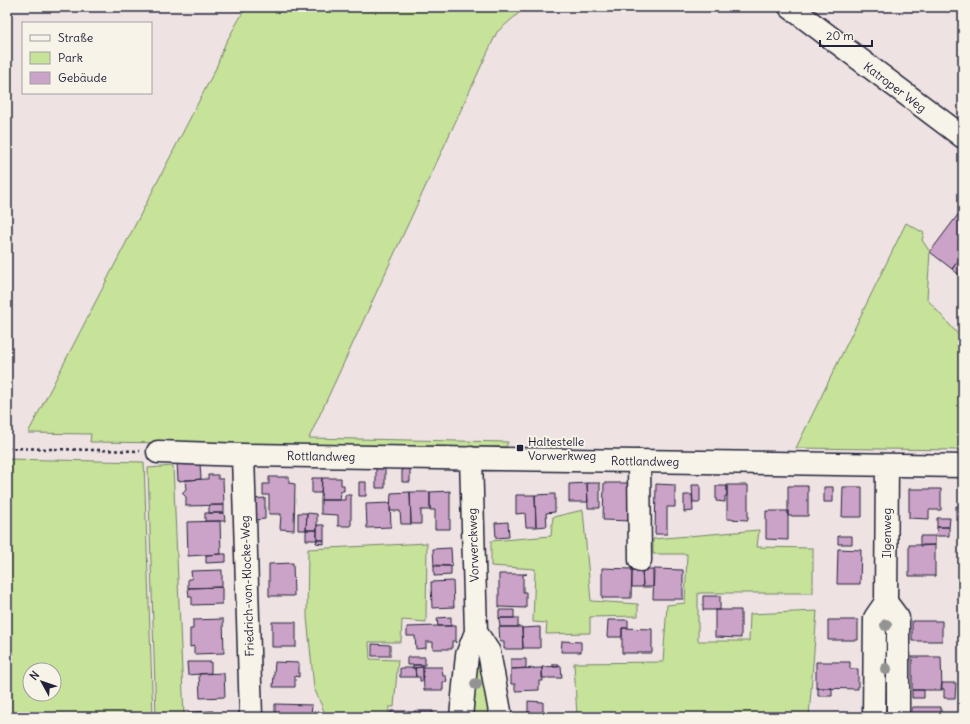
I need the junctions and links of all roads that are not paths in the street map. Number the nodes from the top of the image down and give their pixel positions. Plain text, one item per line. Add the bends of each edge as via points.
1 (790, 7) edge
2 (963, 137) edge
3 (158, 452) road end
4 (243, 455) junction
5 (471, 458) junction
6 (639, 461) junction
7 (887, 465) junction
8 (963, 466) edge
9 (640, 560) dead end
10 (886, 602) junction
11 (476, 632) junction
12 (251, 717) edge
13 (461, 717) edge
14 (500, 717) edge
15 (874, 717) edge
16 (898, 717) edge

1 - 2 street, Katroper Weg
3 - 4 street, Rottlandweg
4 - 5 street, Rottlandweg
4 - 12 street, Friedrich-von-Klocke-Weg
5 - 6 street, Rottlandweg
5 - 11 street, Vorwerckweg
6 - 7 street, Rottlandweg
6 - 9 street
7 - 8 street, Rottlandweg
7 - 10 street, Ilgenweg
10 - 15 street via 875,618
10 - 16 street via 898,618
11 - 13 street, Vorwerckweg via 467,655
11 - 14 street via 489,652

